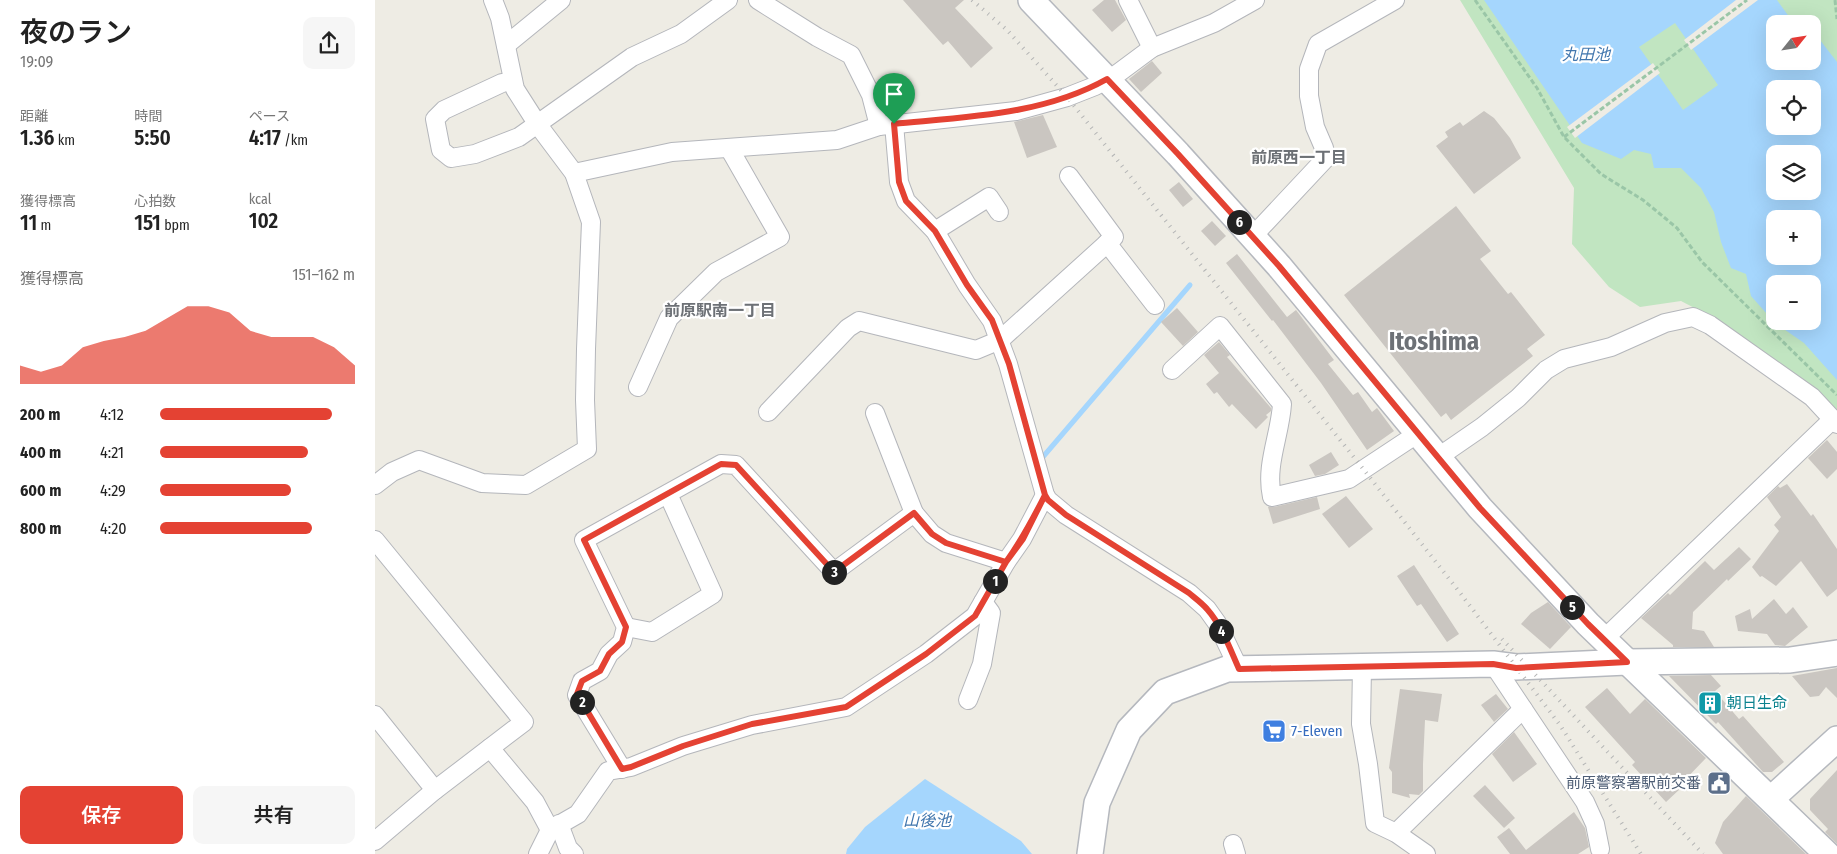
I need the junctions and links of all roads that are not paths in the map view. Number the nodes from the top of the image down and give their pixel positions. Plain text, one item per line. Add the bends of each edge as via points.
1 (493, 0) edge
2 (561, 0) edge
3 (727, 0) edge
4 (758, 0) edge
5 (1031, 0) edge
6 (1128, 0) edge
7 (1255, 0) edge
8 (1395, 0) edge
9 (506, 45) junction
10 (1152, 48) junction
11 (1107, 79) junction
12 (513, 81) junction
13 (537, 125) junction
14 (887, 125) junction
15 (729, 148) junction
16 (574, 173) junction
17 (1069, 176) dead end
18 (999, 212) dead end
19 (935, 231) junction
20 (1252, 237) junction
21 (1107, 243) junction
22 (1155, 305) dead end
23 (1000, 340) junction
24 (1172, 370) dead end
25 (638, 387) dead end
26 (768, 412) dead end
27 (875, 413) dead end
28 (1835, 422) edge
29 (1417, 434) junction
30 (1437, 458) junction
31 (375, 485) edge
32 (668, 494) junction
33 (1045, 495) junction
34 (914, 513) junction
35 (375, 540) edge
36 (1006, 562) junction
37 (983, 602) junction
38 (626, 627) junction
39 (1604, 640) junction
40 (1837, 654) edge
41 (1627, 662) junction
42 (1493, 664) junction
43 (1362, 667) junction
44 (1239, 669) junction
45 (968, 700) dead end
46 (1523, 709) junction
47 (375, 716) edge
48 (1837, 739) edge
49 (490, 748) junction
50 (622, 769) junction
51 (435, 790) junction
52 (1771, 799) junction
53 (555, 827) junction
54 (1397, 833) junction
55 (375, 841) edge
56 (1599, 849) dead end
57 (538, 854) edge
58 (574, 854) edge
59 (1090, 854) edge
60 (1425, 854) edge
61 (1827, 854) edge

1 - 9 street
2 - 9 street
3 - 13 street via 681,34 632,58
4 - 14 street via 851,55
5 - 11 street
6 - 10 street
7 - 10 street via 1214,23
8 - 20 street via 1318,44 1309,69 1309,96 1325,158
9 - 12 street
10 - 11 street
11 - 14 street via 1067,96 1016,111
11 - 20 street
12 - 13 street
12 - 13 street via 444,110 435,119 441,150 451,158 475,154 519,137
13 - 16 street
14 - 15 street via 837,140
14 - 19 street via 906,201
15 - 16 street via 672,152
15 - 25 street via 780,237 716,272 669,318
16 - 31 street via 591,222 585,350 587,449 525,485 482,483 419,460 391,472
17 - 21 street via 1113,237
18 - 19 street via 989,197
19 - 23 street via 992,320
20 - 29 street
21 - 22 street
21 - 23 street
23 - 26 street via 976,350 859,321 848,328
23 - 33 street
24 - 29 street via 1220,326 1282,404 1269,484 1273,497 1349,479
27 - 34 street
28 - 30 street via 1812,397 1710,324 1693,317 1665,322 1611,347 1564,359 1546,370 1482,428
28 - 39 street
29 - 30 street
30 - 39 street
32 - 34 street via 721,464 736,465 834,572
32 - 38 street via 584,540
32 - 38 street via 713,594 652,632
33 - 36 street via 1023,539
33 - 44 street via 1066,515 1189,593 1207,609
34 - 36 street via 932,534 946,543
35 - 49 street via 524,722
36 - 37 street
37 - 45 street via 991,613 982,664
37 - 50 street via 975,616 926,654 846,707 752,724
38 - 50 street via 622,642 609,654 600,671 582,681 577,694
39 - 41 street
40 - 41 street via 1790,660
41 - 42 street via 1516,668
41 - 52 street
42 - 43 street
42 - 46 street
43 - 44 street
43 - 54 street via 1361,724 1375,823
44 - 59 street via 1227,669 1165,692 1129,730 1097,803
46 - 54 street
46 - 56 street via 1585,802 1595,824
47 - 51 street
48 - 52 street
49 - 51 street
49 - 53 street
50 - 53 street via 609,771 578,814
51 - 55 street
52 - 61 street
53 - 57 street
53 - 58 street
54 - 60 street

